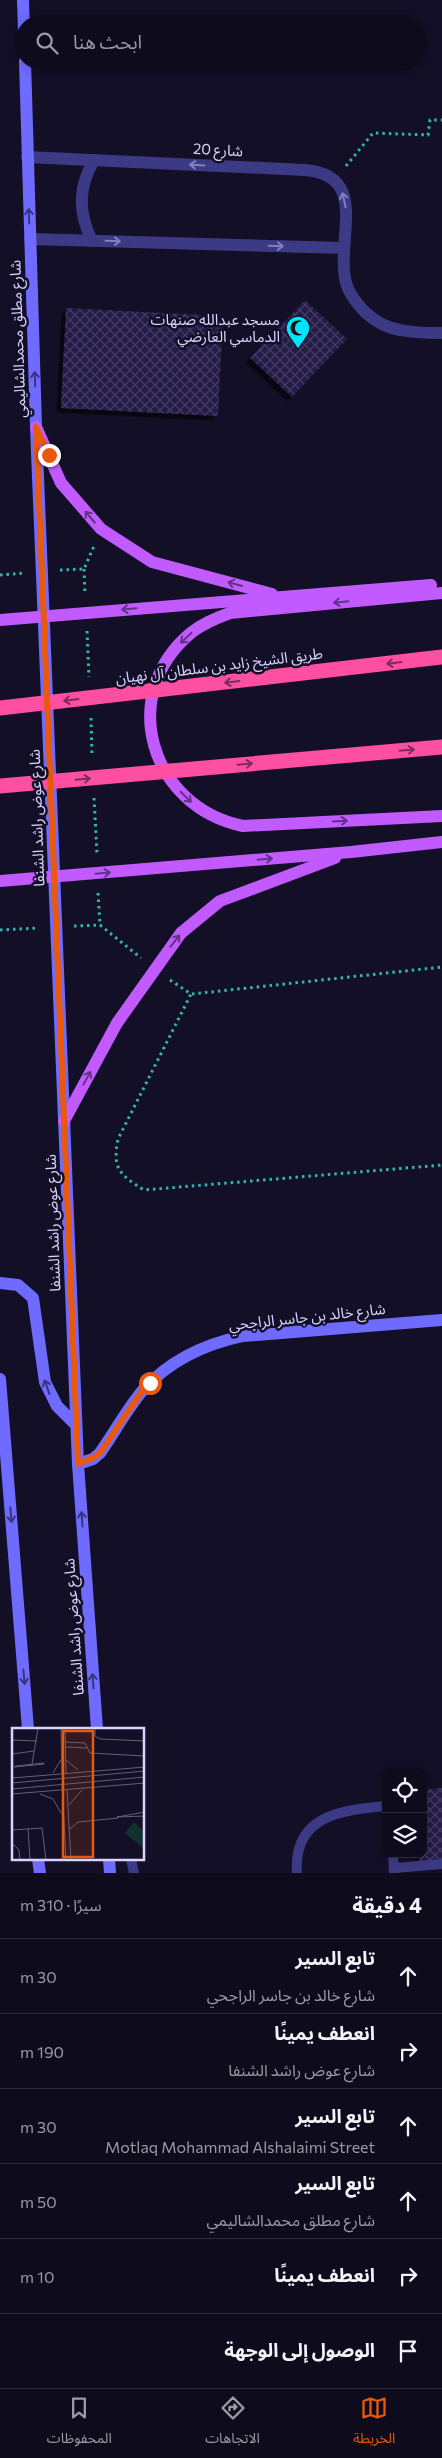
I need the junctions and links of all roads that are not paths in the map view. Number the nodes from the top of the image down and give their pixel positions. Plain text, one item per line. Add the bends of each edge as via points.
1 (23, 0) edge
2 (23, 15) edge
3 (24, 70) edge
4 (27, 157) junction
5 (94, 160) junction
6 (30, 239) junction
7 (92, 240) junction
8 (344, 248) junction
9 (442, 334) edge
10 (36, 427) junction
11 (442, 584) edge
12 (442, 593) edge
13 (282, 597) junction
14 (44, 616) junction
15 (0, 620) edge
16 (442, 657) edge
17 (0, 708) edge
18 (48, 714) joint
19 (442, 747) edge
20 (0, 786) edge
21 (442, 816) edge
22 (442, 842) edge
23 (351, 852) junction
24 (55, 876) junction
25 (0, 881) edge
26 (64, 1121) junction
27 (0, 1283) edge
28 (442, 1320) edge
29 (0, 1379) edge
30 (76, 1425) junction
31 (78, 1464) junction
32 (4, 1482) edge
33 (28, 1728) edge
34 (97, 1728) edge
35 (382, 1806) edge
36 (393, 1858) edge
37 (38, 1860) edge
38 (108, 1860) edge
39 (131, 1860) edge
40 (442, 1864) edge
41 (394, 1871) edge
42 (40, 1873) edge
43 (110, 1873) edge
44 (134, 1873) edge
45 (297, 1873) edge

1 - 2 main road
3 - 4 main road, شارع مطلق محمدالشاليمي
4 - 5 street, شارع 20
6 -> 4 main road, شارع مطلق محمدالشاليمي
5 - 7 street via 84,179 80,200
8 -> 5 street, شارع 20 via 345,198 334,180 326,174 305,170
6 - 7 street
10 -> 6 main road, شارع مطلق محمدالشاليمي
7 -> 8 street
8 - 9 street via 344,278 349,293 370,317 399,330
13 -> 10 main road via 152,562 101,529 61,482
10 - 14 main road, شارع مطلق محمدالشاليمي
11 - 13 main road
12 -> 21 main road via 230,613 207,622 176,648 165,664 155,686 151,712 151,731 158,758 171,782 191,803 223,821 243,826
13 -> 14 main road
14 - 15 main road
14 - 18 main road, شارع مطلق محمدالشاليمي
16 -> 17 highway, طريق الشيخ زايد بن سلطان آل نهيان, bridge
18 - 24 main road, شارع عوض راشد الشنفا
20 -> 19 highway, bridge
22 - 23 main road
24 -> 23 main road
26 -> 23 main road via 117,1023 182,933 220,901
24 - 25 main road
24 - 26 main road, شارع عوض راشد الشنفا
26 - 30 main road, شارع عوض راشد الشنفا
30 -> 27 main road via 57,1406 45,1382 33,1298 18,1285
28 - 31 main road, شارع خالد بن جاسر الراجحي via 242,1336 205,1347 159,1374 142,1391 100,1453
29 - 32 main road
30 - 31 main road, شارع عوض راشد الشنفا
34 -> 31 main road, شارع عوض راشد الشنفا
32 -> 33 main road
35 - 45 lane via 329,1816 312,1828 301,1845
36 - 41 lane
37 - 42 main road
38 - 43 main road
39 - 44 lane
40 - 41 lane

